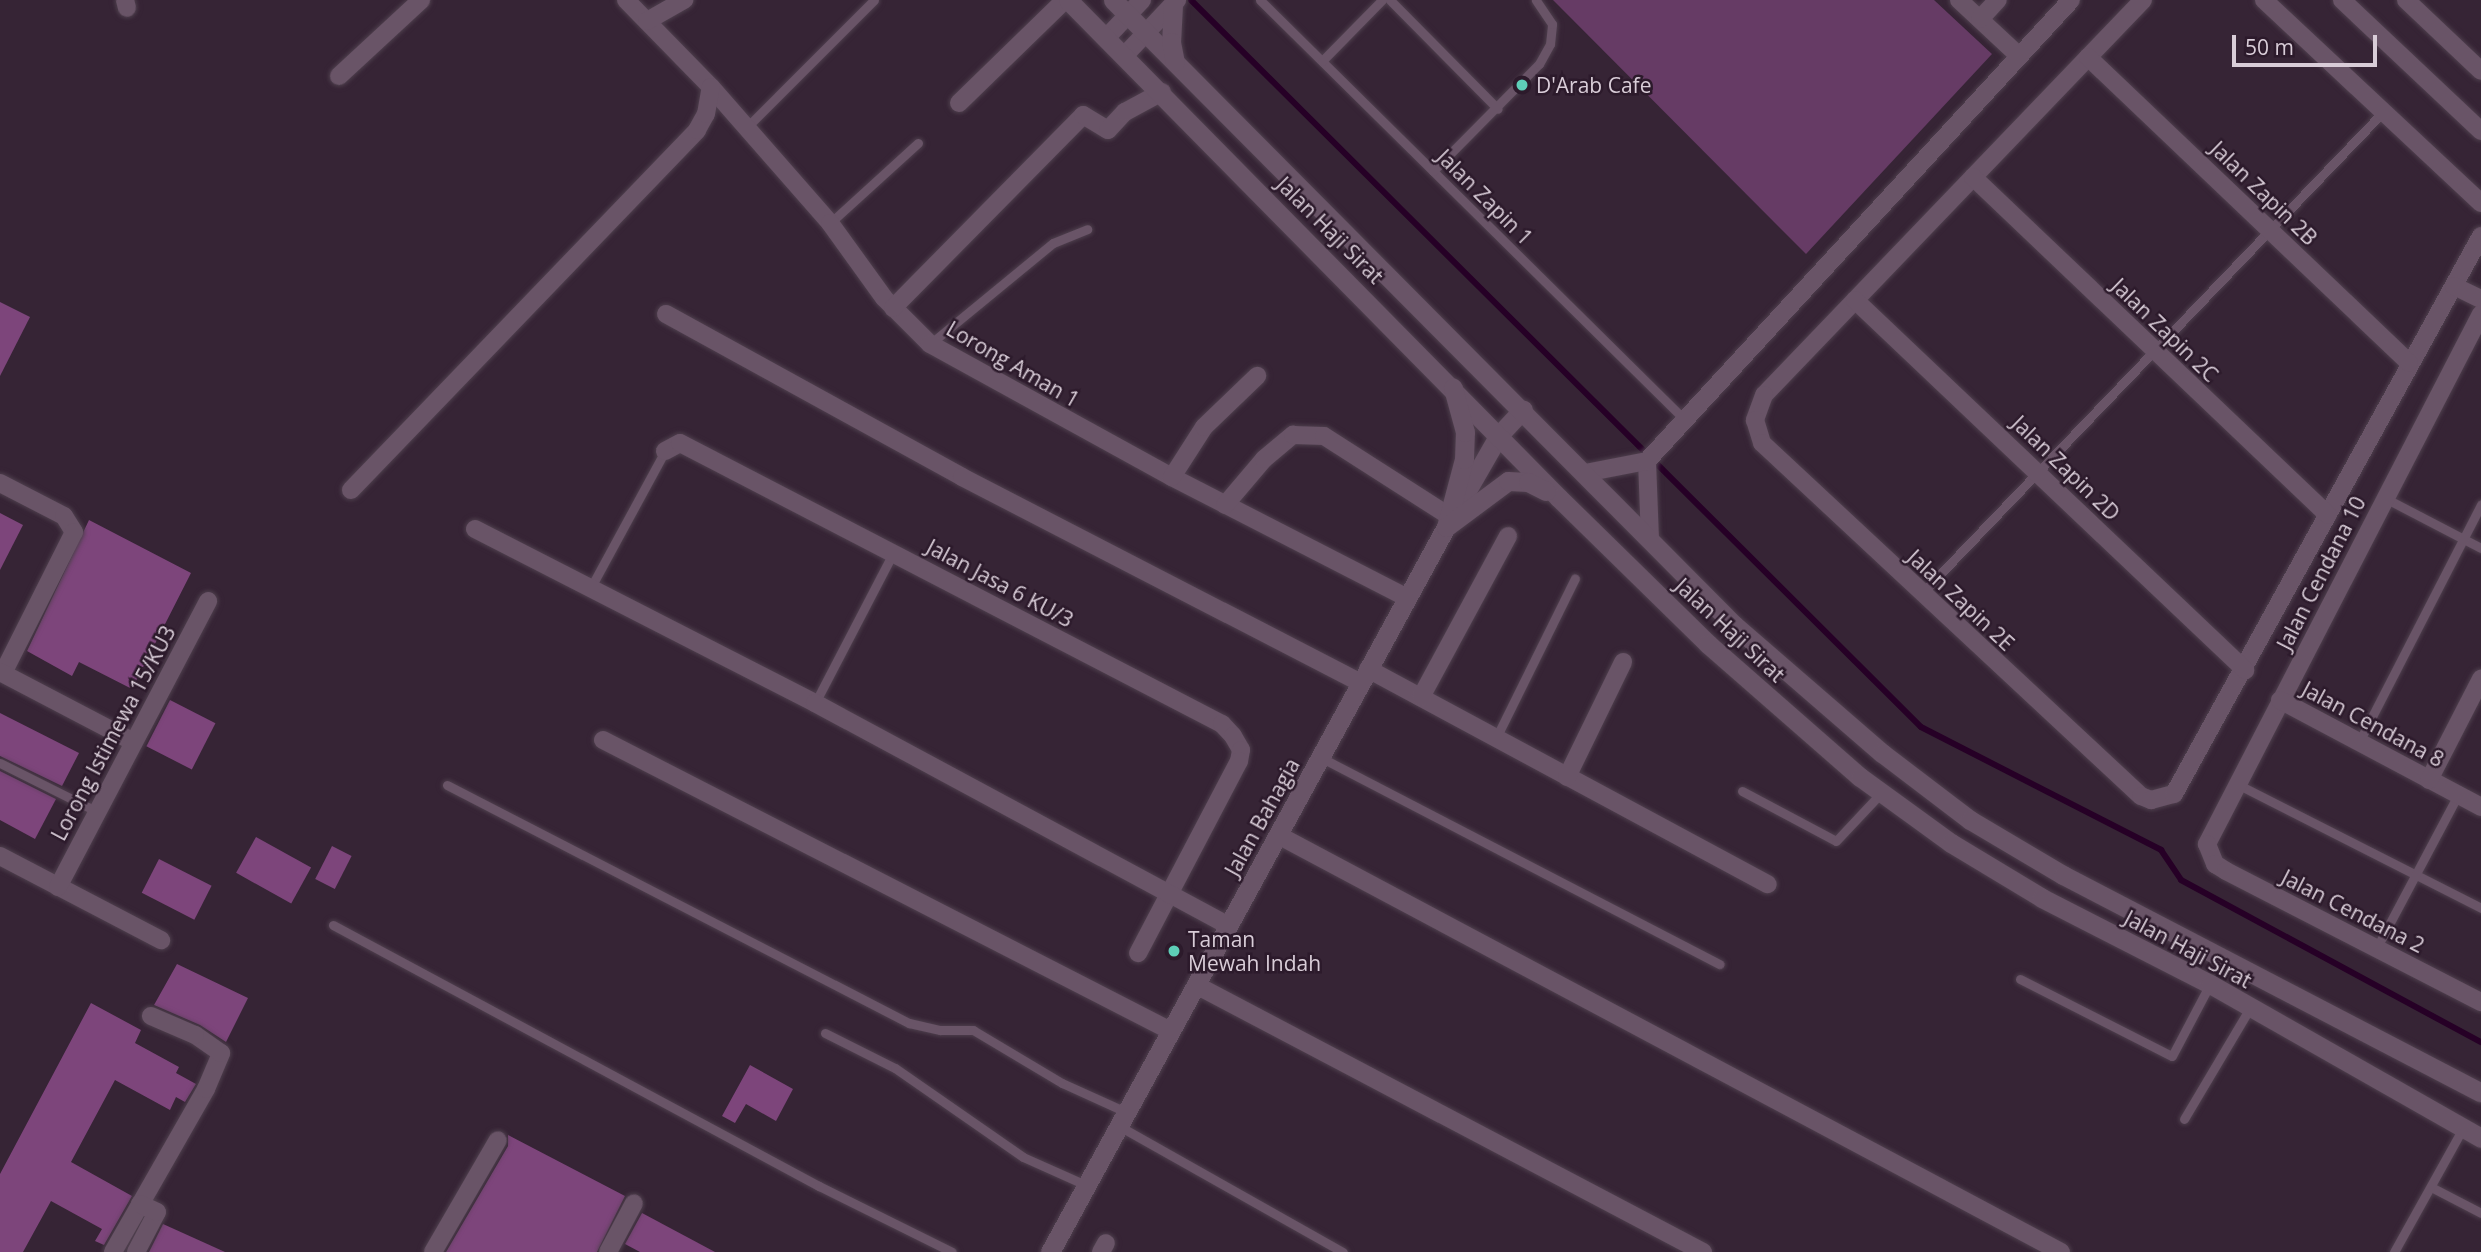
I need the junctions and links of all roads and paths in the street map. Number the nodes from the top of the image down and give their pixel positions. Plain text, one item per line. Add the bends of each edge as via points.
1 (421, 0) edge
2 (626, 0) edge
3 (684, 0) edge
4 (874, 0) edge
5 (1067, 0) edge
6 (1113, 0) edge
7 (1142, 0) edge
8 (1260, 0) edge
9 (1382, 0) edge
10 (1390, 0) edge
11 (1536, 0) edge
12 (1959, 0) edge
13 (1998, 0) edge
14 (2071, 0) edge
15 (2143, 0) edge
16 (2264, 0) edge
17 (2342, 0) edge
18 (2406, 0) edge
19 (1175, 2) edge
20 (1129, 15) junction
21 (1980, 19) junction
22 (647, 21) junction
23 (1147, 33) junction
24 (1107, 37) junction
25 (1125, 55) junction
26 (2019, 56) junction
27 (2088, 57) junction
28 (1322, 61) junction
29 (1175, 62) junction
30 (2481, 71) edge
31 (339, 76) dead end
32 (711, 87) junction
33 (1162, 92) junction
34 (959, 103) dead end
35 (1498, 109) junction
36 (2383, 113) junction
37 (746, 128) junction
38 (2481, 131) edge
39 (918, 143) dead end
40 (1433, 171) junction
41 (1973, 177) junction
42 (2481, 203) edge
43 (830, 223) junction
44 (1087, 229) dead end
45 (2271, 230) junction
46 (2481, 236) edge
47 (2454, 286) junction
48 (2481, 299) edge
49 (1855, 300) junction
50 (893, 308) junction
51 (666, 314) dead end
52 (2481, 314) edge
53 (930, 344) junction
54 (2154, 353) junction
55 (2409, 363) junction
56 (1257, 376) dead end
57 (1453, 386) junction
58 (1523, 409) junction
59 (1685, 420) junction
60 (1499, 435) junction
61 (664, 451) joint
62 (1647, 461) junction
63 (1585, 473) junction
64 (2040, 474) junction
65 (1172, 477) junction
66 (0, 482) edge
67 (351, 490) dead end
68 (1559, 498) junction
69 (2385, 498) junction
70 (1225, 505) junction
71 (2481, 505) edge
72 (2328, 515) junction
73 (1448, 521) junction
74 (475, 529) dead end
75 (1508, 536) dead end
76 (1650, 538) junction
77 (2463, 539) junction
78 (2481, 548) edge
79 (893, 553) junction
80 (1575, 578) dead end
81 (590, 589) junction
82 (1922, 593) junction
83 (1407, 598) junction
84 (208, 601) dead end
85 (1623, 662) dead end
86 (2245, 670) junction
87 (2, 673) edge
88 (1364, 676) junction
89 (2481, 679) edge
90 (1421, 697) junction
91 (2280, 700) junction
92 (815, 704) junction
93 (1496, 738) junction
94 (603, 740) dead end
95 (2359, 742) junction
96 (134, 743) junction
97 (1320, 757) junction
98 (0, 763) edge
99 (1567, 777) junction
100 (2429, 780) junction
101 (2236, 784) junction
102 (447, 785) dead end
103 (1742, 791) dead end
104 (1881, 793) junction
105 (2458, 795) junction
106 (2481, 807) edge
107 (98, 812) junction
108 (1278, 835) junction
109 (2209, 855) joint
110 (0, 856) edge
111 (2415, 875) junction
112 (1768, 884) dead end
113 (58, 887) junction
114 (1169, 895) junction
115 (2481, 908) edge
116 (333, 925) dead end
117 (1228, 925) junction
118 (161, 940) dead end
119 (2376, 949) junction
120 (1138, 953) dead end
121 (1720, 964) dead end
122 (2020, 979) dead end
123 (2210, 984) junction
124 (1196, 985) junction
125 (2481, 1002) edge
126 (2250, 1008) junction
127 (151, 1016) dead end
128 (1171, 1031) junction
129 (825, 1032) dead end
130 (2481, 1093) edge
131 (1123, 1119) junction
132 (2184, 1119) dead end
133 (2463, 1128) junction
134 (2481, 1138) edge
135 (498, 1140) dead end
136 (1086, 1185) junction
137 (2431, 1187) junction
138 (634, 1203) dead end
139 (140, 1204) junction
140 (2481, 1213) edge
141 (113, 1252) edge
142 (136, 1252) edge
143 (433, 1252) edge
144 (608, 1252) edge
145 (952, 1252) edge
146 (1050, 1252) edge
147 (1343, 1252) edge
148 (1703, 1252) edge
149 (2061, 1252) edge
150 (2394, 1252) edge

1 - 31 street
2 - 22 street, Lorong Aman 1
3 - 22 street
4 - 37 lane
5 - 24 main road, Jalan Haji Sirat
5 - 34 street
6 - 20 main road, Jalan Haji Sirat
7 - 20 street
8 - 28 lane, Jalan Zapin 1
9 - 28 lane
10 - 35 lane
11 - 35 lane via 1552,24 1550,44 1539,64
12 - 21 street
13 - 21 street
14 - 26 street
15 - 27 street
16 - 36 street
17 - 38 street
18 - 30 street
19 - 23 street
19 - 29 main road via 1171,42
20 - 23 main road, Jalan Haji Sirat
20 - 24 street
21 - 26 street
22 - 32 street, Lorong Aman 1
23 - 25 street
23 - 29 main road, Jalan Haji Sirat
24 - 25 main road, Jalan Haji Sirat
25 - 33 main road, Jalan Haji Sirat
26 - 59 street
27 - 41 street
27 - 45 street, Jalan Zapin 2B
28 - 40 lane, Jalan Zapin 1
29 - 58 main road, Jalan Haji Sirat
32 - 37 street, Lorong Aman 1
32 - 67 street via 706,114 697,130
33 - 50 street via 1125,112 1108,130 1083,115
33 - 57 main road, Jalan Haji Sirat
35 - 40 lane
36 - 42 street
36 - 45 lane
37 - 43 street, Lorong Aman 1
39 - 43 lane
40 - 59 lane, Jalan Zapin 1
41 - 49 street
41 - 54 street, Jalan Zapin 2C
43 - 50 street, Lorong Aman 1
44 - 53 lane via 1053,243
45 - 54 lane
45 - 55 street, Jalan Zapin 2B
46 - 47 street
47 - 48 street
47 - 55 street
49 - 64 street, Jalan Zapin 2D
49 - 82 street, Jalan Zapin 2E via 1764,395 1755,420 1762,443
50 - 53 street, Lorong Aman 1
51 - 88 street via 962,477
52 - 69 street, Jalan Cendana 10
53 - 65 street, Lorong Aman 1
54 - 64 lane
54 - 72 street, Jalan Zapin 2C
55 - 72 street
56 - 65 street via 1204,427
57 - 60 main road, Jalan Haji Sirat
57 - 73 main road via 1465,432 1464,459
58 - 60 main road, Jalan Bahagia
58 - 63 main road, Jalan Haji Sirat
59 - 62 street
60 - 68 main road, Jalan Haji Sirat
60 - 73 main road, Jalan Bahagia
61 - 79 street, Jalan Jasa 6 KU/3 via 680,443
61 - 81 lane, Jalan Jasa 6 KU/3
62 - 63 street
62 - 76 street
63 - 76 main road, Jalan Haji Sirat
64 - 82 lane
64 - 86 street, Jalan Zapin 2D
65 - 70 street, Lorong Aman 1
66 - 87 street via 64,516 74,532
68 - 73 main road via 1528,482 1508,481
68 - 104 main road, Jalan Haji Sirat via 1708,643
69 - 77 lane
69 - 91 street, Jalan Cendana 10
70 - 73 street via 1264,458 1293,435 1324,436
70 - 83 street, Lorong Aman 1
71 - 77 lane
72 - 86 street
73 - 83 main road, Jalan Bahagia
74 - 81 street
75 - 90 street
76 - 130 main road, Jalan Haji Sirat via 1734,625 1882,753 1970,820 2063,875
77 - 78 lane
77 - 95 lane
79 - 92 lane
79 - 114 street, Jalan Jasa 6 KU/3 via 1222,724 1233,736 1241,750 1239,761
80 - 93 lane
81 - 92 street
82 - 86 street, Jalan Zapin 2E via 2131,790 2151,800 2174,794
83 - 88 main road, Jalan Bahagia
84 - 96 street, Lorong Istimewa 15/KU3
85 - 99 street
87 - 96 street
88 - 90 street
88 - 97 main road, Jalan Bahagia
89 - 100 street
90 - 93 street
91 - 95 street, Jalan Cendana 8
91 - 101 street, Jalan Cendana 10
92 - 114 street
93 - 99 street
94 - 128 street
95 - 100 street, Jalan Cendana 8
96 - 107 street, Lorong Istimewa 15/KU3
97 - 108 main road, Jalan Bahagia
97 - 121 lane
98 - 107 lane
99 - 112 street
100 - 105 street, Jalan Cendana 8
101 - 109 street, Jalan Cendana 10 via 2207,844
101 - 111 lane
102 - 131 lane via 909,1023 940,1030 973,1030
103 - 104 lane via 1836,841
104 - 123 main road, Jalan Haji Sirat via 2042,898
105 - 106 street, Jalan Cendana 8
105 - 111 lane
107 - 113 street, Lorong Istimewa 15/KU3
108 - 117 main road, Jalan Bahagia
108 - 149 street
109 - 119 street, Jalan Cendana 2 via 2226,871
110 - 113 street
111 - 115 lane
111 - 119 lane
113 - 118 street
114 - 117 street
114 - 120 street, Jalan Jasa 6 KU/3
116 - 145 lane via 819,1186
117 - 124 main road, Jalan Bahagia
119 - 125 street, Jalan Cendana 2
122 - 123 lane via 2172,1056
123 - 126 main road, Jalan Haji Sirat
124 - 128 main road, Jalan Bahagia
124 - 148 street
126 - 132 lane
126 - 133 main road, Jalan Haji Sirat
127 - 139 street via 195,1035 221,1053
128 - 131 main road, Jalan Bahagia
129 - 136 lane via 895,1068 1023,1157
131 - 136 main road, Jalan Bahagia
131 - 147 lane
133 - 134 main road, Jalan Haji Sirat
133 - 137 lane
135 - 143 street
136 - 146 main road, Jalan Bahagia
137 - 140 lane
137 - 150 lane
138 - 144 street
139 - 141 street
139 - 142 street via 157,1212

